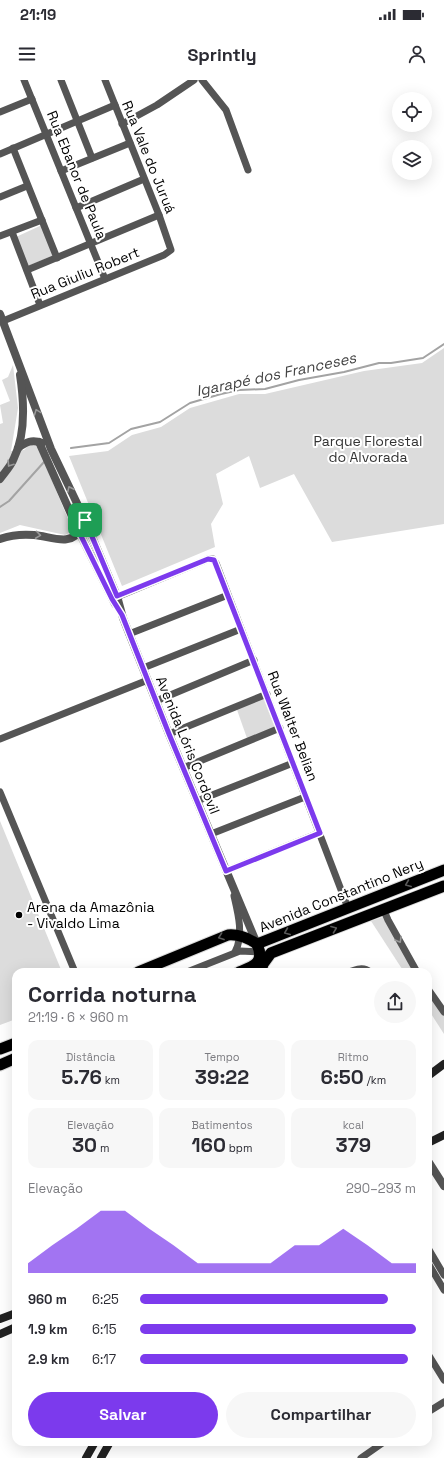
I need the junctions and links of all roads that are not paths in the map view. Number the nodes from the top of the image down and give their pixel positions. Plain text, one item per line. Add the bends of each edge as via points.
1 (24, 80) edge
2 (61, 80) edge
3 (105, 80) edge
4 (194, 80) edge
5 (202, 80) edge
6 (32, 99) junction
7 (115, 105) junction
8 (0, 112) edge
9 (77, 121) junction
10 (122, 124) junction
11 (46, 134) junction
12 (130, 143) junction
13 (13, 148) junction
14 (0, 154) edge
15 (92, 158) junction
16 (248, 170) dead end
17 (61, 171) junction
18 (144, 179) junction
19 (27, 186) junction
20 (0, 197) edge
21 (76, 208) junction
22 (159, 215) junction
23 (42, 220) junction
24 (12, 232) junction
25 (0, 236) edge
26 (91, 244) junction
27 (169, 244) joint
28 (57, 258) junction
29 (27, 270) junction
30 (105, 280) junction
31 (40, 305) junction
32 (1, 317) edge
33 (18, 360) junction
34 (39, 442) junction
35 (18, 448) junction
36 (51, 449) junction
37 (0, 479) edge
38 (85, 520) junction
39 (79, 532) junction
40 (0, 538) edge
41 (228, 595) junction
42 (114, 598) junction
43 (241, 629) junction
44 (129, 634) junction
45 (254, 660) junction
46 (143, 668) junction
47 (148, 680) junction
48 (267, 694) junction
49 (156, 701) junction
50 (280, 728) junction
51 (169, 734) junction
52 (0, 739) edge
53 (293, 763) junction
54 (183, 768) junction
55 (0, 792) edge
56 (306, 797) junction
57 (197, 801) junction
58 (320, 833) junction
59 (211, 834) junction
60 (444, 870) edge
61 (226, 871) junction
62 (232, 884) junction
63 (444, 886) edge
64 (348, 908) junction
65 (389, 908) junction
66 (240, 936) junction
67 (258, 948) junction
68 (235, 952) junction
69 (271, 953) junction
70 (73, 968) edge
71 (147, 968) edge
72 (197, 968) edge
73 (250, 968) edge
74 (262, 968) edge
75 (415, 968) edge
76 (432, 995) edge
77 (444, 1012) edge
78 (12, 1044) edge
79 (0, 1049) edge
80 (12, 1060) edge
81 (444, 1064) edge
82 (0, 1065) edge
83 (432, 1073) edge
84 (444, 1136) edge
85 (432, 1141) edge
86 (432, 1167) edge
87 (444, 1184) edge
88 (432, 1255) edge
89 (432, 1270) edge
90 (444, 1275) edge
91 (444, 1290) edge
92 (12, 1315) edge
93 (0, 1320) edge
94 (12, 1329) edge
95 (0, 1334) edge
96 (432, 1360) edge
97 (444, 1380) edge
98 (444, 1402) edge
99 (432, 1410) edge
100 (93, 1446) edge
101 (108, 1446) edge
102 (378, 1446) edge
103 (86, 1458) edge
104 (100, 1458) edge
105 (361, 1458) edge

1 - 6 street, Rua Ebanor de Paula
2 - 9 street
3 - 7 street, Rua Vale do Juruá
4 - 10 street via 157,105
5 - 16 street via 226,110
6 - 8 street
6 - 11 street, Rua Ebanor de Paula
7 - 9 street
7 - 10 street, Rua Vale do Juruá
9 - 11 street
9 - 15 street
10 - 12 street, Rua Vale do Juruá
11 - 13 street
11 - 17 street, Rua Ebanor de Paula
12 - 15 street
12 - 18 street, Rua Vale do Juruá
13 - 14 street
13 - 19 street
15 - 17 street
17 - 21 street, Rua Ebanor de Paula
18 - 21 street
18 - 22 street, Rua Vale do Juruá
19 - 20 street
19 - 23 street
21 - 26 street, Rua Ebanor de Paula
22 - 26 street
22 - 27 street, Rua Vale do Juruá
23 - 24 street
23 - 28 street
24 - 25 street
24 - 29 street
26 - 28 street
26 - 30 street, Rua Ebanor de Paula
27 - 30 street, Rua Giuliu Robert via 171,250 164,255
28 - 29 street
29 - 31 street
30 - 31 street, Rua Giuliu Robert
31 - 32 street, Rua Giuliu Robert
32 - 33 street
33 - 35 street via 24,414
36 -> 33 street, Avenida Lóris Cordovil
34 - 35 street via 26,442
34 - 36 street
34 - 39 street, Avenida Lóris Cordovil
35 -> 37 street via 15,458
38 -> 36 street, Avenida Lóris Cordovil
38 - 39 street
38 - 42 street, Avenida Lóris Cordovil
40 -> 39 street via 23,534 65,540
39 - 42 street, Avenida Lóris Cordovil
41 - 42 street, Rua Walter Belian via 216,563 213,559 208,559
41 - 43 street, Rua Walter Belian
41 - 44 street
42 - 44 street, Avenida Lóris Cordovil
43 - 45 street, Rua Walter Belian
43 - 46 street
44 - 46 street, Avenida Lóris Cordovil
45 - 48 street, Rua Walter Belian
45 - 49 street
46 - 47 street, Avenida Lóris Cordovil
47 - 49 street, Avenida Lóris Cordovil
47 - 52 street
48 - 50 street, Rua Walter Belian
48 - 51 street
49 - 51 street, Avenida Lóris Cordovil
50 - 53 street, Rua Walter Belian
50 - 54 street
51 - 54 street, Avenida Lóris Cordovil
53 - 56 street, Rua Walter Belian
53 - 57 street
54 - 57 street, Avenida Lóris Cordovil
55 - 70 street
56 - 58 street, Rua Walter Belian
56 - 59 street
57 - 59 street, Avenida Lóris Cordovil
58 - 61 street
58 - 64 street, Rua Walter Belian
59 - 61 street, Avenida Lóris Cordovil
60 -> 64 highway, Avenida Constantino Nery
61 - 62 street, Avenida Lóris Cordovil
62 - 66 street, Avenida Lóris Cordovil
62 - 67 street, Avenida Lóris Cordovil
63 - 65 highway, Avenida Constantino Nery
64 -> 67 highway, Avenida Constantino Nery
69 -> 65 highway, Avenida Constantino Nery
65 -> 75 street via 385,913 388,920
66 - 67 highway, Avenida Constantino Nery via 249,939
66 - 68 street, Avenida Lóris Cordovil
66 -> 71 highway, Avenida Constantino Nery via 228,935 218,938
67 - 68 street
67 - 69 street
67 - 73 highway via 260,958 255,966
68 - 72 street
69 - 74 highway
76 - 77 street
78 - 79 highway
80 - 82 highway
81 - 83 main road
84 - 85 main road
86 - 87 street
88 - 90 street
89 - 91 street
92 - 93 main road
94 - 95 main road
96 - 97 street
98 - 99 street
100 - 103 main road
101 - 104 main road
102 - 105 street

